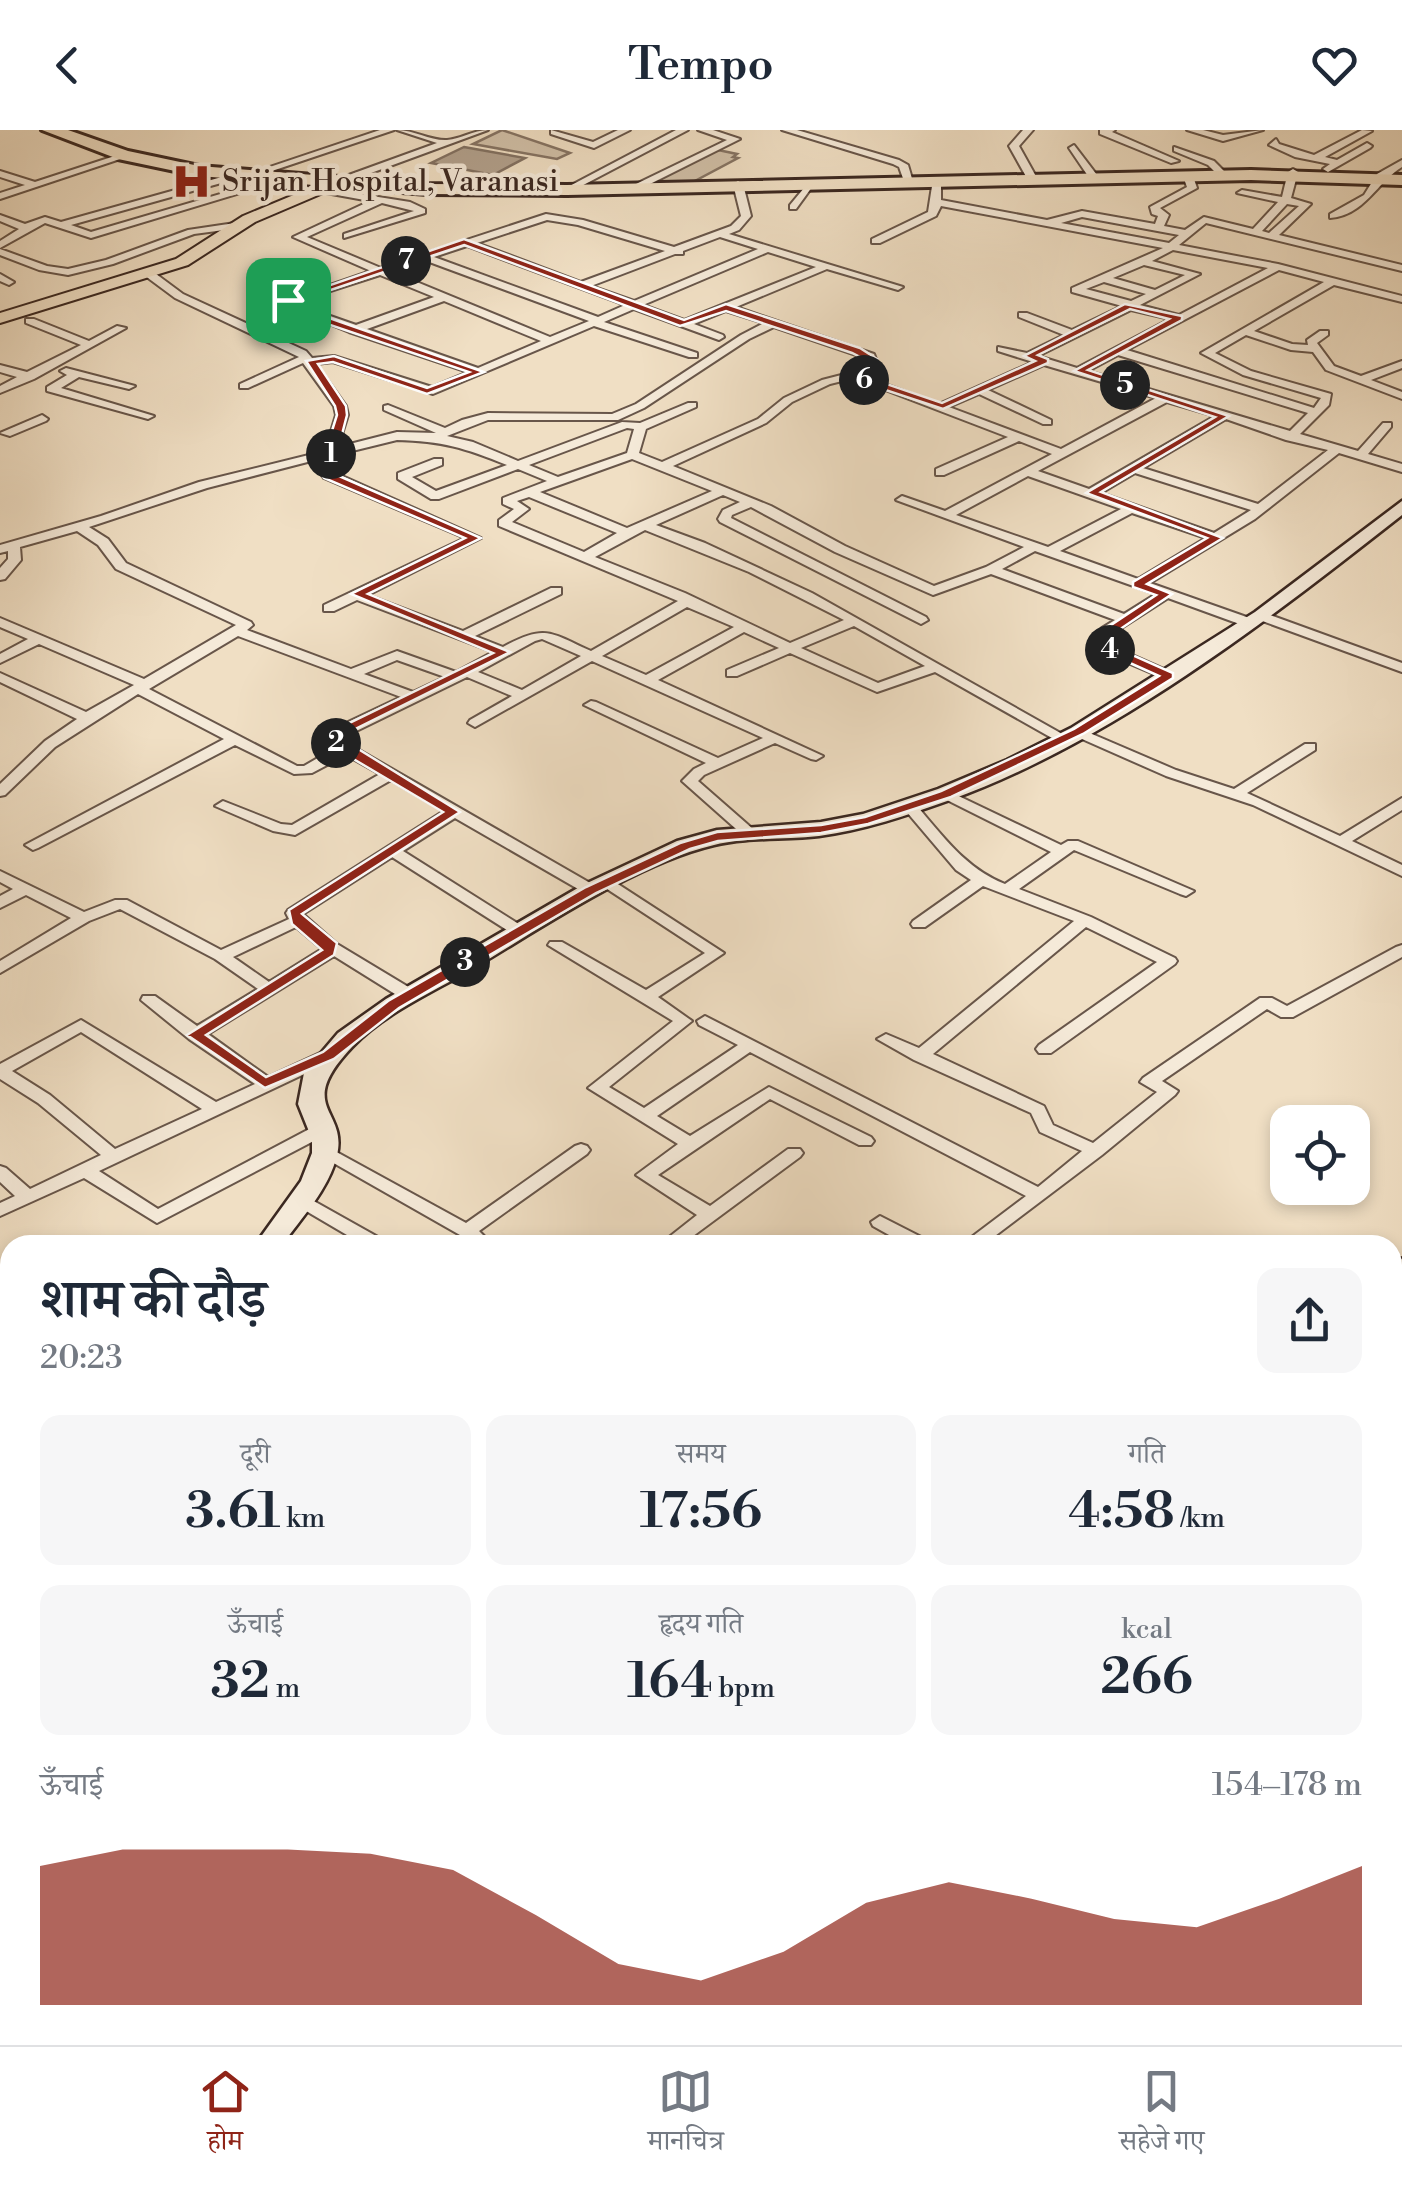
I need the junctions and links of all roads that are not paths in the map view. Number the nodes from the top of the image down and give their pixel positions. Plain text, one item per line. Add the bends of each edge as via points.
1 (50, 130) edge
2 (61, 130) edge
3 (388, 130) edge
4 (402, 130) edge
5 (483, 130) edge
6 (625, 130) edge
7 (683, 130) edge
8 (703, 130) edge
9 (787, 130) edge
10 (832, 130) edge
11 (1028, 130) edge
12 (1111, 130) edge
13 (1192, 130) edge
14 (1230, 130) edge
15 (1258, 130) edge
16 (553, 131) edge
17 (1366, 131) edge
18 (750, 134) dead end
19 (1242, 134) junction
20 (1129, 136) dead end
21 (815, 138) junction
22 (735, 140) junction
23 (1276, 142) dead end
24 (446, 143) junction
25 (594, 144) junction
26 (1367, 146) dead end
27 (1074, 148) dead end
28 (1177, 149) dead end
29 (127, 154) junction
30 (631, 156) junction
31 (1314, 159) junction
32 (1174, 161) dead end
33 (1402, 163) edge
34 (1331, 168) junction
35 (0, 174) edge
36 (1222, 174) junction
37 (1293, 174) junction
38 (243, 175) junction
39 (1188, 176) junction
40 (1094, 177) junction
41 (1379, 178) junction
42 (1032, 179) junction
43 (1402, 179) edge
44 (278, 180) junction
45 (908, 181) junction
46 (936, 182) junction
47 (34, 185) junction
48 (330, 185) junction
49 (738, 185) junction
50 (809, 185) junction
51 (638, 186) junction
52 (563, 189) junction
53 (1242, 192) dead end
54 (0, 196) edge
55 (381, 200) junction
56 (1286, 200) junction
57 (936, 202) junction
58 (792, 207) dead end
59 (152, 215) junction
60 (1334, 216) dead end
61 (0, 218) edge
62 (544, 218) junction
63 (64, 224) junction
64 (1044, 224) junction
65 (235, 226) junction
66 (26, 227) junction
67 (114, 227) junction
68 (1159, 227) junction
69 (190, 232) junction
70 (1256, 232) junction
71 (1186, 233) junction
72 (724, 235) junction
73 (1273, 235) junction
74 (348, 236) dead end
75 (876, 241) dead end
76 (160, 242) junction
77 (464, 242) junction
78 (1166, 247) junction
79 (0, 248) edge
80 (768, 248) junction
81 (679, 252) junction
82 (421, 256) junction
83 (1144, 262) junction
84 (823, 266) junction
85 (1278, 268) junction
86 (1402, 268) edge
87 (374, 272) junction
88 (148, 273) junction
89 (1102, 278) junction
90 (1334, 280) junction
91 (582, 285) junction
92 (898, 287) dead end
93 (1155, 293) junction
94 (442, 298) junction
95 (1402, 299) edge
96 (634, 304) junction
97 (1130, 305) junction
98 (726, 307) junction
99 (1024, 315) dead end
100 (2, 317) edge
101 (1178, 318) junction
102 (30, 321) dead end
103 (594, 321) junction
104 (772, 323) junction
105 (684, 324) junction
106 (121, 328) dead end
107 (353, 330) junction
108 (1246, 332) junction
109 (1324, 333) dead end
110 (1072, 334) junction
111 (720, 337) dead end
112 (550, 341) junction
113 (90, 345) junction
114 (1002, 349) dead end
115 (1316, 349) junction
116 (1116, 352) junction
117 (693, 356) dead end
118 (1029, 356) junction
119 (1210, 357) junction
120 (309, 359) junction
121 (1044, 361) junction
122 (1402, 364) edge
123 (0, 368) edge
124 (49, 368) junction
125 (1181, 370) junction
126 (1079, 371) junction
127 (478, 372) junction
128 (78, 373) junction
129 (858, 374) junction
130 (30, 377) junction
131 (1359, 381) junction
132 (60, 383) junction
133 (129, 386) dead end
134 (244, 386) dead end
135 (0, 390) edge
136 (979, 390) junction
137 (1402, 396) edge
138 (1165, 398) junction
139 (553, 405) dead end
140 (692, 405) dead end
141 (943, 406) junction
142 (388, 408) dead end
143 (1316, 412) junction
144 (148, 416) dead end
145 (1224, 416) junction
146 (42, 419) dead end
147 (603, 420) junction
148 (1046, 422) dead end
149 (1387, 425) dead end
150 (640, 427) junction
151 (2, 433) edge
152 (440, 434) junction
153 (1020, 436) junction
154 (1290, 437) junction
155 (1335, 450) junction
156 (331, 453) junction
157 (1062, 453) junction
158 (632, 455) junction
159 (1360, 456) junction
160 (438, 462) dead end
161 (518, 463) junction
162 (663, 466) junction
163 (1402, 468) edge
164 (1134, 469) junction
165 (940, 472) dead end
166 (1028, 472) junction
167 (558, 480) junction
168 (722, 491) junction
169 (530, 492) junction
170 (1092, 493) junction
171 (902, 500) dead end
172 (751, 502) junction
173 (1402, 506) edge
174 (1132, 507) junction
175 (1260, 509) junction
176 (945, 516) junction
177 (644, 525) junction
178 (80, 527) junction
179 (627, 533) junction
180 (1217, 538) junction
181 (7, 548) edge
182 (1042, 550) junction
183 (586, 558) junction
184 (991, 570) junction
185 (0, 576) edge
186 (1138, 584) junction
187 (556, 591) dead end
188 (357, 594) junction
189 (1166, 594) junction
190 (685, 600) junction
191 (329, 608) dead end
192 (1256, 619) junction
193 (921, 620) dead end
194 (1125, 620) junction
195 (853, 621) junction
196 (0, 622) edge
197 (744, 628) junction
198 (238, 631) junction
199 (464, 636) junction
200 (38, 640) junction
201 (791, 648) junction
202 (504, 652) junction
203 (592, 656) junction
204 (0, 659) edge
205 (934, 667) junction
206 (1402, 668) edge
207 (353, 673) junction
208 (732, 673) dead end
209 (462, 675) junction
210 (1168, 676) junction
211 (0, 677) edge
212 (646, 681) junction
213 (144, 687) junction
214 (524, 696) junction
215 (413, 697) junction
216 (591, 705) dead end
217 (87, 718) junction
218 (475, 724) dead end
219 (1071, 735) junction
220 (237, 738) junction
221 (774, 738) junction
222 (347, 748) junction
223 (1310, 748) dead end
224 (816, 756) dead end
225 (718, 763) junction
226 (392, 774) junction
227 (0, 792) edge
228 (946, 794) junction
229 (1236, 794) junction
230 (1402, 803) edge
231 (223, 806) dead end
232 (911, 808) junction
233 (453, 812) junction
234 (748, 833) junction
235 (1341, 842) junction
236 (33, 845) dead end
237 (393, 851) junction
238 (1060, 851) junction
239 (1402, 871) edge
240 (0, 876) edge
241 (981, 880) junction
242 (599, 886) junction
243 (26, 889) junction
244 (1007, 890) junction
245 (1186, 891) dead end
246 (0, 903) edge
247 (83, 918) junction
248 (297, 920) junction
249 (1085, 920) junction
250 (919, 924) dead end
251 (520, 931) junction
252 (556, 944) dead end
253 (332, 946) junction
254 (1402, 950) edge
255 (221, 956) junction
256 (0, 968) edge
257 (269, 989) junction
258 (409, 995) junction
259 (646, 998) junction
260 (149, 1000) dead end
261 (705, 1021) dead end
262 (195, 1035) junction
263 (886, 1039) dead end
264 (750, 1044) junction
265 (1046, 1049) dead end
266 (328, 1056) junction
267 (920, 1056) junction
268 (265, 1083) junction
269 (861, 1102) junction
270 (213, 1108) junction
271 (645, 1116) junction
272 (831, 1124) junction
273 (323, 1141) junction
274 (866, 1142) dead end
275 (690, 1144) junction
276 (582, 1150) dead end
277 (1096, 1151) junction
278 (794, 1154) dead end
279 (113, 1156) junction
280 (85, 1170) junction
281 (0, 1172) edge
282 (1039, 1196) junction
283 (28, 1197) junction
284 (303, 1201) junction
285 (0, 1210) edge
286 (710, 1214) junction
287 (880, 1222) dead end
288 (467, 1230) junction
289 (276, 1235) edge
290 (361, 1235) edge
291 (473, 1235) edge
292 (685, 1235) edge
293 (904, 1235) edge
294 (984, 1235) edge

1 - 29 highway
2 - 29 highway
3 - 38 street
4 - 24 street
5 - 24 street
6 - 25 street
7 - 30 street
8 - 22 street
9 - 21 street
10 - 21 street
11 - 42 street via 1014,146
12 - 20 street
12 - 32 street via 1104,132
13 - 19 street via 1224,138
14 - 19 street
15 - 19 street
16 - 25 street
17 - 31 street
18 - 22 street
21 - 45 street via 896,162
22 - 51 street
23 - 31 street via 1276,148
24 - 48 street
25 - 30 street
26 - 34 street
27 - 40 street
28 - 36 street
29 - 38 highway
29 - 47 street
30 - 52 street
31 - 34 street
33 - 41 street
34 - 37 highway
34 - 41 highway
35 - 47 street
36 - 37 highway
36 - 39 highway
36 - 40 highway
37 - 41 highway
37 - 56 street
38 - 44 highway
38 - 48 highway
38 - 63 street
39 - 40 highway
39 - 68 street via 1192,188 1155,207 1164,215
40 - 42 highway
41 - 43 highway
41 - 60 street via 1368,197
42 - 45 highway
42 - 46 highway
44 - 48 highway
44 - 59 street
45 - 46 highway
45 - 49 highway
45 - 50 highway
46 - 57 street
47 - 54 street
48 - 52 highway
48 - 55 street
48 - 65 main road
49 - 50 highway
49 - 51 highway
49 - 52 highway
49 - 72 street via 746,216
50 - 58 street
51 - 52 highway
52 - 62 street
53 - 56 street
55 - 74 street via 422,211
55 - 87 street via 298,237
56 - 70 street
56 - 73 street via 1306,204
57 - 64 street
57 - 75 street via 923,220
59 - 67 street
59 - 69 street
61 - 66 street
62 - 77 street
62 - 81 street via 561,217
63 - 66 street via 44,220
63 - 67 street via 91,235
64 - 68 street via 1070,215
64 - 78 street
65 - 69 street
65 - 88 main road via 191,257
66 - 79 street
67 - 76 street
68 - 71 street
69 - 76 street
70 - 71 street via 1204,220
70 - 73 street
71 - 78 street
72 - 80 street
72 - 81 street
73 - 86 street
76 - 79 street via 65,272
77 - 82 street
77 - 91 street
78 - 83 street
78 - 85 street
80 - 84 street
80 - 96 street
81 - 91 street
82 - 87 street
82 - 103 street
83 - 89 street
83 - 93 street via 1195,274
84 - 92 street
84 - 98 street
85 - 90 street
85 - 101 street
87 - 94 street
87 - 107 street via 283,303
88 - 100 main road
88 - 120 street via 179,296
89 - 93 street
89 - 97 street via 1076,290
90 - 95 street
90 - 108 street
91 - 96 street
93 - 97 street
94 - 107 street
94 - 112 street
96 - 103 street
96 - 105 street
97 - 101 street
97 - 110 street
98 - 104 street
98 - 105 street
99 - 110 street
101 - 116 street
102 - 113 street
103 - 112 street
103 - 117 street
104 - 129 street via 870,356
104 - 147 street via 640,406
105 - 111 street
106 - 113 street
107 - 127 street
108 - 115 street
108 - 119 street via 1210,350
109 - 115 street via 1312,342
110 - 118 street
112 - 127 street
113 - 124 street
114 - 118 street
115 - 131 street via 1330,368
116 - 125 street
116 - 126 street
118 - 121 street
119 - 125 street
119 - 143 street via 1327,396
120 - 127 street via 334,359 427,391
120 - 134 street
120 - 156 street via 340,406
121 - 126 street
121 - 136 street
122 - 131 street
123 - 130 street
124 - 128 street
124 - 130 street
125 - 143 street
126 - 138 street
128 - 132 street
128 - 133 street
129 - 141 street
129 - 162 street via 826,382 762,421
130 - 132 street
130 - 135 street
131 - 137 street
132 - 144 street via 52,391
136 - 141 street
136 - 148 street
138 - 145 street
138 - 157 street
139 - 147 street
140 - 150 street
141 - 153 street
142 - 152 street
143 - 154 street
145 - 154 street
145 - 164 street
146 - 151 street
147 - 152 street via 488,416
149 - 159 street
150 - 158 street
150 - 161 street via 626,424
152 - 156 street via 397,436
152 - 161 street
153 - 157 street
153 - 165 street
154 - 155 street
155 - 159 street
155 - 175 street
156 - 178 street via 203,485
156 - 188 street via 328,476 475,538
157 - 166 street
158 - 162 street
158 - 167 street
159 - 163 street
160 - 161 street via 402,476 435,496
161 - 167 street
162 - 168 street
164 - 170 street
164 - 175 street
166 - 170 street
166 - 176 street
167 - 169 street
168 - 172 street
168 - 177 street
169 - 179 street
169 - 183 street via 507,501 523,509 502,523
170 - 174 street
171 - 176 street
172 - 184 street via 934,591
172 - 193 street via 724,519
173 - 192 street
174 - 180 street
174 - 182 street
175 - 180 street
176 - 182 street
177 - 179 street
177 - 195 street via 746,565
178 - 181 street
178 - 198 street via 103,542 120,566 242,621 246,625
179 - 183 street
180 - 186 street
181 - 185 street via 15,560
182 - 184 street
182 - 186 street
183 - 190 street
184 - 194 street
186 - 189 street
187 - 199 street
188 - 191 street
188 - 199 street
189 - 192 street
189 - 194 street
190 - 197 street
190 - 203 street
192 - 206 street
192 - 210 street
194 - 210 street via 1100,637 1102,645
195 - 201 street
195 - 205 street
196 - 200 street
197 - 201 street
197 - 212 street
198 - 207 street
198 - 213 street
199 - 202 street
200 - 204 street
200 - 213 street
201 - 205 street via 877,688
201 - 208 street
202 - 203 street via 544,635
202 - 209 street
203 - 212 street
203 - 214 street
205 - 219 street
207 - 209 street via 397,654
207 - 215 street
209 - 214 street
209 - 215 street
210 - 219 street
211 - 217 street
212 - 221 street
213 - 217 street
213 - 220 street
214 - 218 street
215 - 222 street via 332,735
216 - 225 street
217 - 227 street
219 - 228 street
219 - 229 street
220 - 222 street via 301,771
220 - 236 street
221 - 224 street
221 - 225 street
222 - 226 street
223 - 229 street
225 - 234 street via 689,781
226 - 231 street via 295,830
226 - 233 street
228 - 232 street
228 - 238 street
229 - 235 street
230 - 235 street
232 - 234 street via 821,829
232 - 241 street
233 - 237 street
233 - 242 street
234 - 242 street via 685,846
235 - 239 street
237 - 248 street via 294,913
237 - 251 street
238 - 244 street
238 - 245 street via 1078,844
240 - 243 street
241 - 244 street
241 - 250 street
242 - 251 street
242 - 259 street via 716,953
243 - 246 street
243 - 247 street
244 - 249 street
247 - 255 street via 121,902
247 - 256 street
248 - 253 street
248 - 255 street
249 - 265 street via 1169,961
249 - 267 street
251 - 258 street
252 - 259 street
253 - 257 street
253 - 258 street
254 - 277 street via 1287,1013 1266,1002 1148,1082 1169,1091
255 - 257 street
257 - 262 street
258 - 266 street
259 - 271 street via 684,1021 596,1088
260 - 262 street
261 - 264 street
262 - 268 street
263 - 267 street
264 - 269 street
264 - 271 street
266 - 268 street
266 - 273 street via 312,1086
267 - 277 street via 1038,1110 1046,1128
268 - 270 street
269 - 272 street
269 - 282 street
270 - 279 street
270 - 279 street via 81,1026 0,1071
271 - 275 street
272 - 274 street
272 - 275 street via 768,1092
273 - 280 street via 157,1218
273 - 284 street
273 - 288 street
275 - 286 street via 645,1176
276 - 288 street
277 - 282 street
278 - 286 street
279 - 280 street
280 - 283 street
281 - 283 street
282 - 294 street
283 - 285 street
284 - 289 street
284 - 290 street
286 - 292 street
287 - 293 street
288 - 291 street

